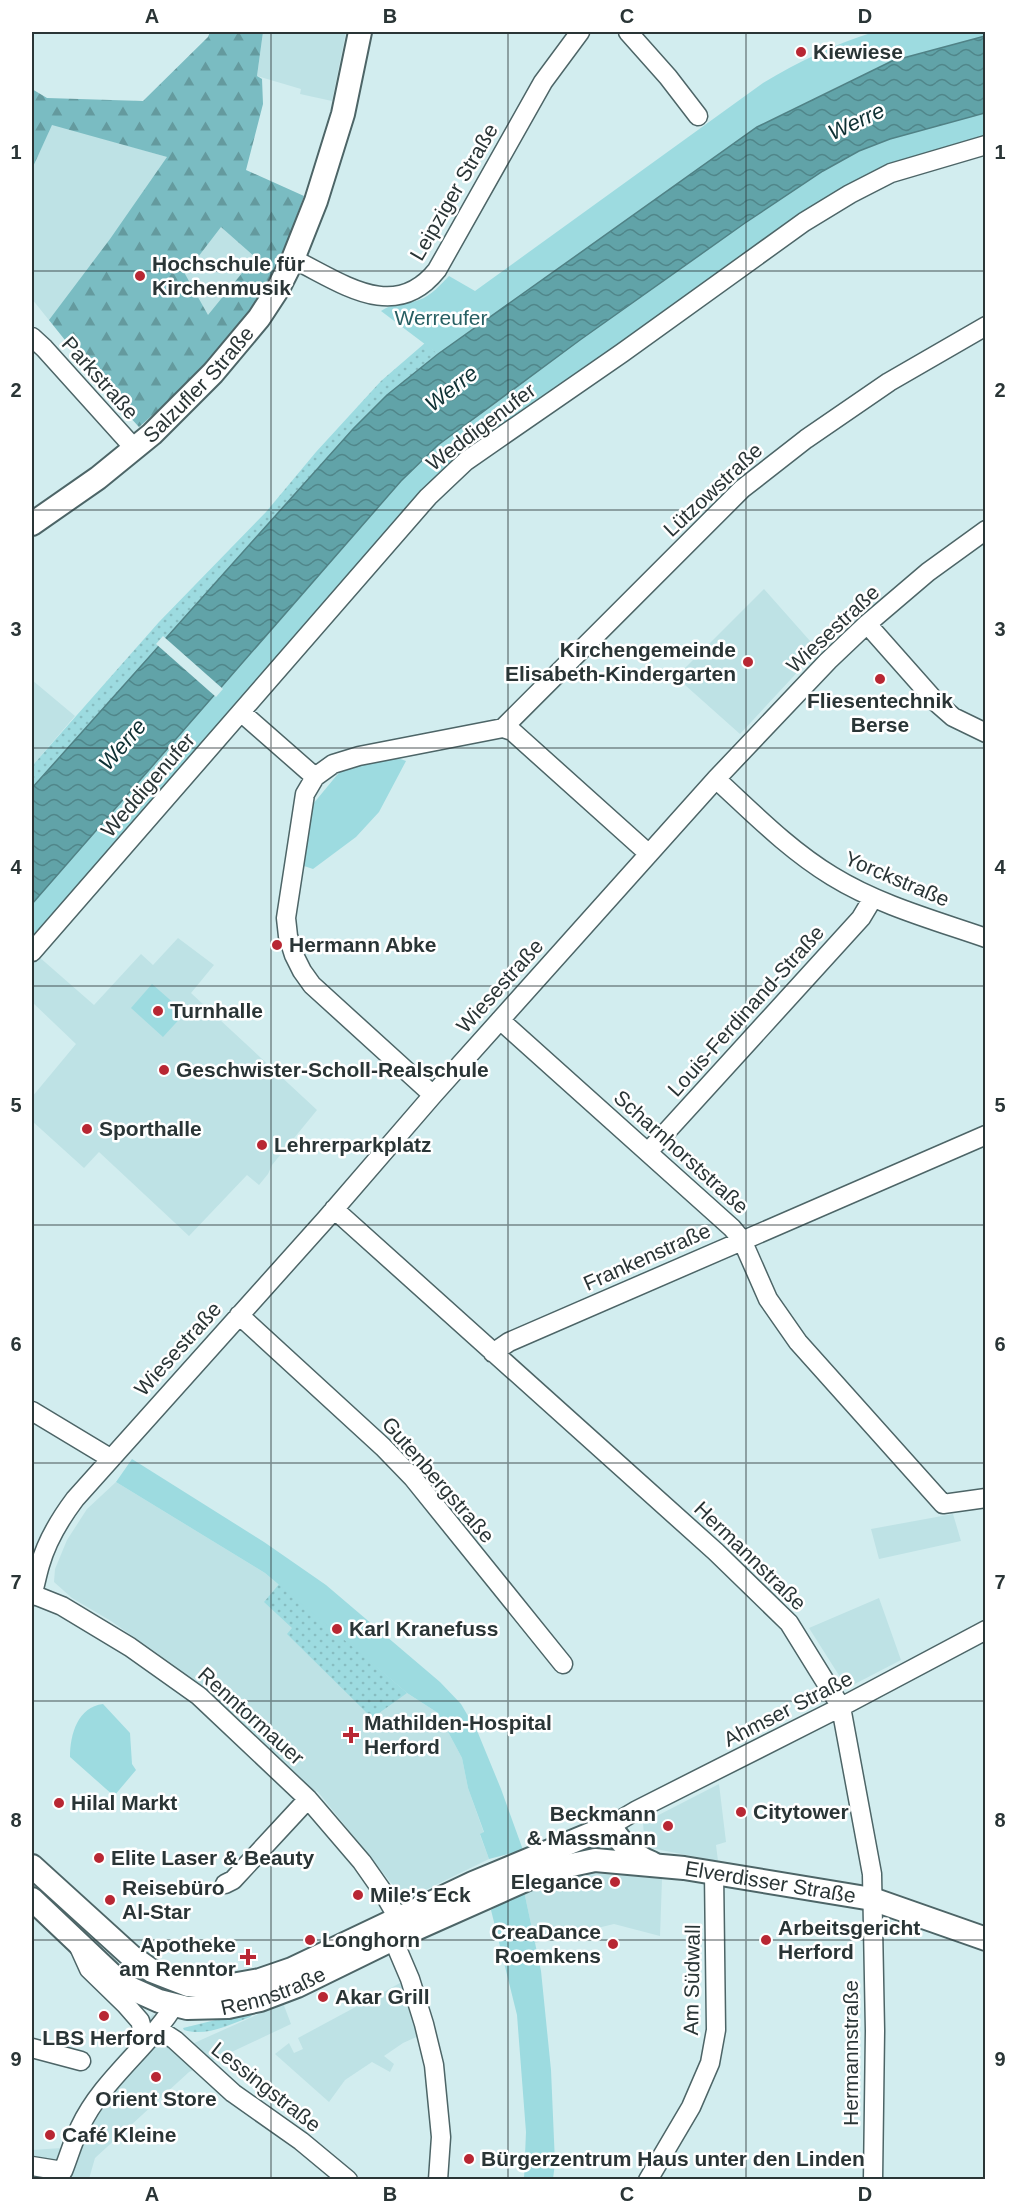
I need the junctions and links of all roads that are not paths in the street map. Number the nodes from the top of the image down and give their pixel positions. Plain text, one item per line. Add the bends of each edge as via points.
1 (360, 32) edge
2 (580, 32) edge
3 (628, 32) edge
4 (698, 116) dead end
5 (986, 144) edge
6 (293, 260) junction
7 (986, 326) edge
8 (32, 337) edge
9 (135, 449) junction
10 (32, 524) edge
11 (986, 530) edge
12 (867, 624) junction
13 (242, 713) junction
14 (502, 728) junction
15 (986, 733) edge
16 (315, 777) junction
17 (716, 779) junction
18 (649, 854) junction
19 (873, 898) junction
20 (986, 938) edge
21 (32, 952) edge
22 (500, 1020) junction
23 (433, 1095) junction
24 (986, 1135) edge
25 (648, 1152) junction
26 (334, 1209) junction
27 (742, 1240) junction
28 (239, 1315) junction
29 (493, 1353) junction
30 (32, 1411) edge
31 (110, 1458) junction
32 (986, 1498) edge
33 (32, 1595) edge
34 (986, 1630) edge
35 (563, 1664) dead end
36 (842, 1707) junction
37 (308, 1799) junction
38 (610, 1826) junction
39 (657, 1864) junction
40 (32, 1866) edge
41 (548, 1870) junction
42 (714, 1872) junction
43 (225, 1884) dead end
44 (32, 1899) edge
45 (872, 1899) junction
46 (396, 1929) junction
47 (986, 1939) edge
48 (77, 1942) junction
49 (188, 1985) junction
50 (174, 2006) junction
51 (158, 2029) junction
52 (32, 2048) edge
53 (140, 2049) junction
54 (81, 2061) dead end
55 (32, 2166) edge
56 (348, 2180) edge
57 (438, 2180) edge
58 (648, 2180) edge
59 (873, 2180) edge

1 - 6 main road, Salzufler Straße via 331,156
2 - 6 street, Leipziger Straße via 543,82 437,270 416,291 391,297 372,295
3 - 4 street
5 - 13 street, Weddigenufer via 891,174 804,222 466,461 413,514
6 - 9 main road, Salzufler Straße via 278,289 236,348
7 - 14 street, Lützowstraße via 889,381 742,489
8 - 9 street, Parkstraße
9 - 10 main road, Salzufler Straße
11 - 12 street, Wiesestraße
12 - 15 street via 937,703 953,717
12 - 17 street, Wiesestraße
13 - 16 street
13 - 21 street, Weddigenufer
14 - 16 street via 358,756 333,764
14 - 18 street via 512,731
16 - 23 street via 305,794 286,918 294,955 312,985
17 - 18 street, Wiesestraße
17 - 19 street, Yorckstraße via 803,857
18 - 22 street, Wiesestraße
19 - 20 street, Yorckstraße
19 - 25 street, Louis-Ferdinand-Straße via 861,918
22 - 23 street, Wiesestraße
22 - 25 street, Scharnhorststraße
23 - 26 street, Wiesestraße
24 - 27 street, Frankenstraße
25 - 27 street, Scharnhorststraße
26 - 28 street, Wiesestraße
26 - 29 street, Hermannstraße
27 - 29 street, Frankenstraße via 509,1342
27 - 32 street, Scharnhorststraße via 768,1299 798,1342 943,1504
28 - 31 street, Wiesestraße
28 - 35 street, Gutenbergstraße via 405,1470
29 - 36 street, Hermannstraße via 716,1552 789,1623
30 - 31 street
31 - 33 street, Wiesestraße via 61,1518 40,1563
33 - 37 street, Renntormauer via 62,1606 130,1647 199,1696
34 - 36 street, Ahmser Straße
36 - 38 street, Ahmser Straße
36 - 45 street, Hermannstraße via 872,1874
37 - 43 street
37 - 46 street, Renntormauer via 383,1892
38 - 39 main road, Elverdisser Straße via 628,1850
38 - 41 main road
38 - 46 main road, Rennstraße via 508,1867
39 - 41 main road, Elverdisser Straße via 595,1860
39 - 42 main road, Elverdisser Straße
40 - 49 main road, Rennstraße via 131,1956 152,1971
41 - 46 main road, Rennstraße
42 - 45 main road, Elverdisser Straße
42 - 58 street, Am Südwall via 716,2030 710,2063 691,2107
44 - 48 main road, Rennstraße
45 - 47 main road, Elverdisser Straße
45 - 59 street, Hermannstraße
46 - 49 main road, Rennstraße via 260,1980 215,1988
46 - 50 main road, Rennstraße via 297,1986 260,2000 217,2007
46 - 57 street, Renntormauer via 434,2065 441,2137
48 - 50 main road, Rennstraße via 137,1992
48 - 53 street via 90,1969 140,2021
49 - 50 main road
50 - 51 street
51 - 53 street
51 - 56 street, Lessingstraße via 233,2093 302,2141
52 - 54 street
53 - 55 street via 99,2097 80,2127 63,2171

